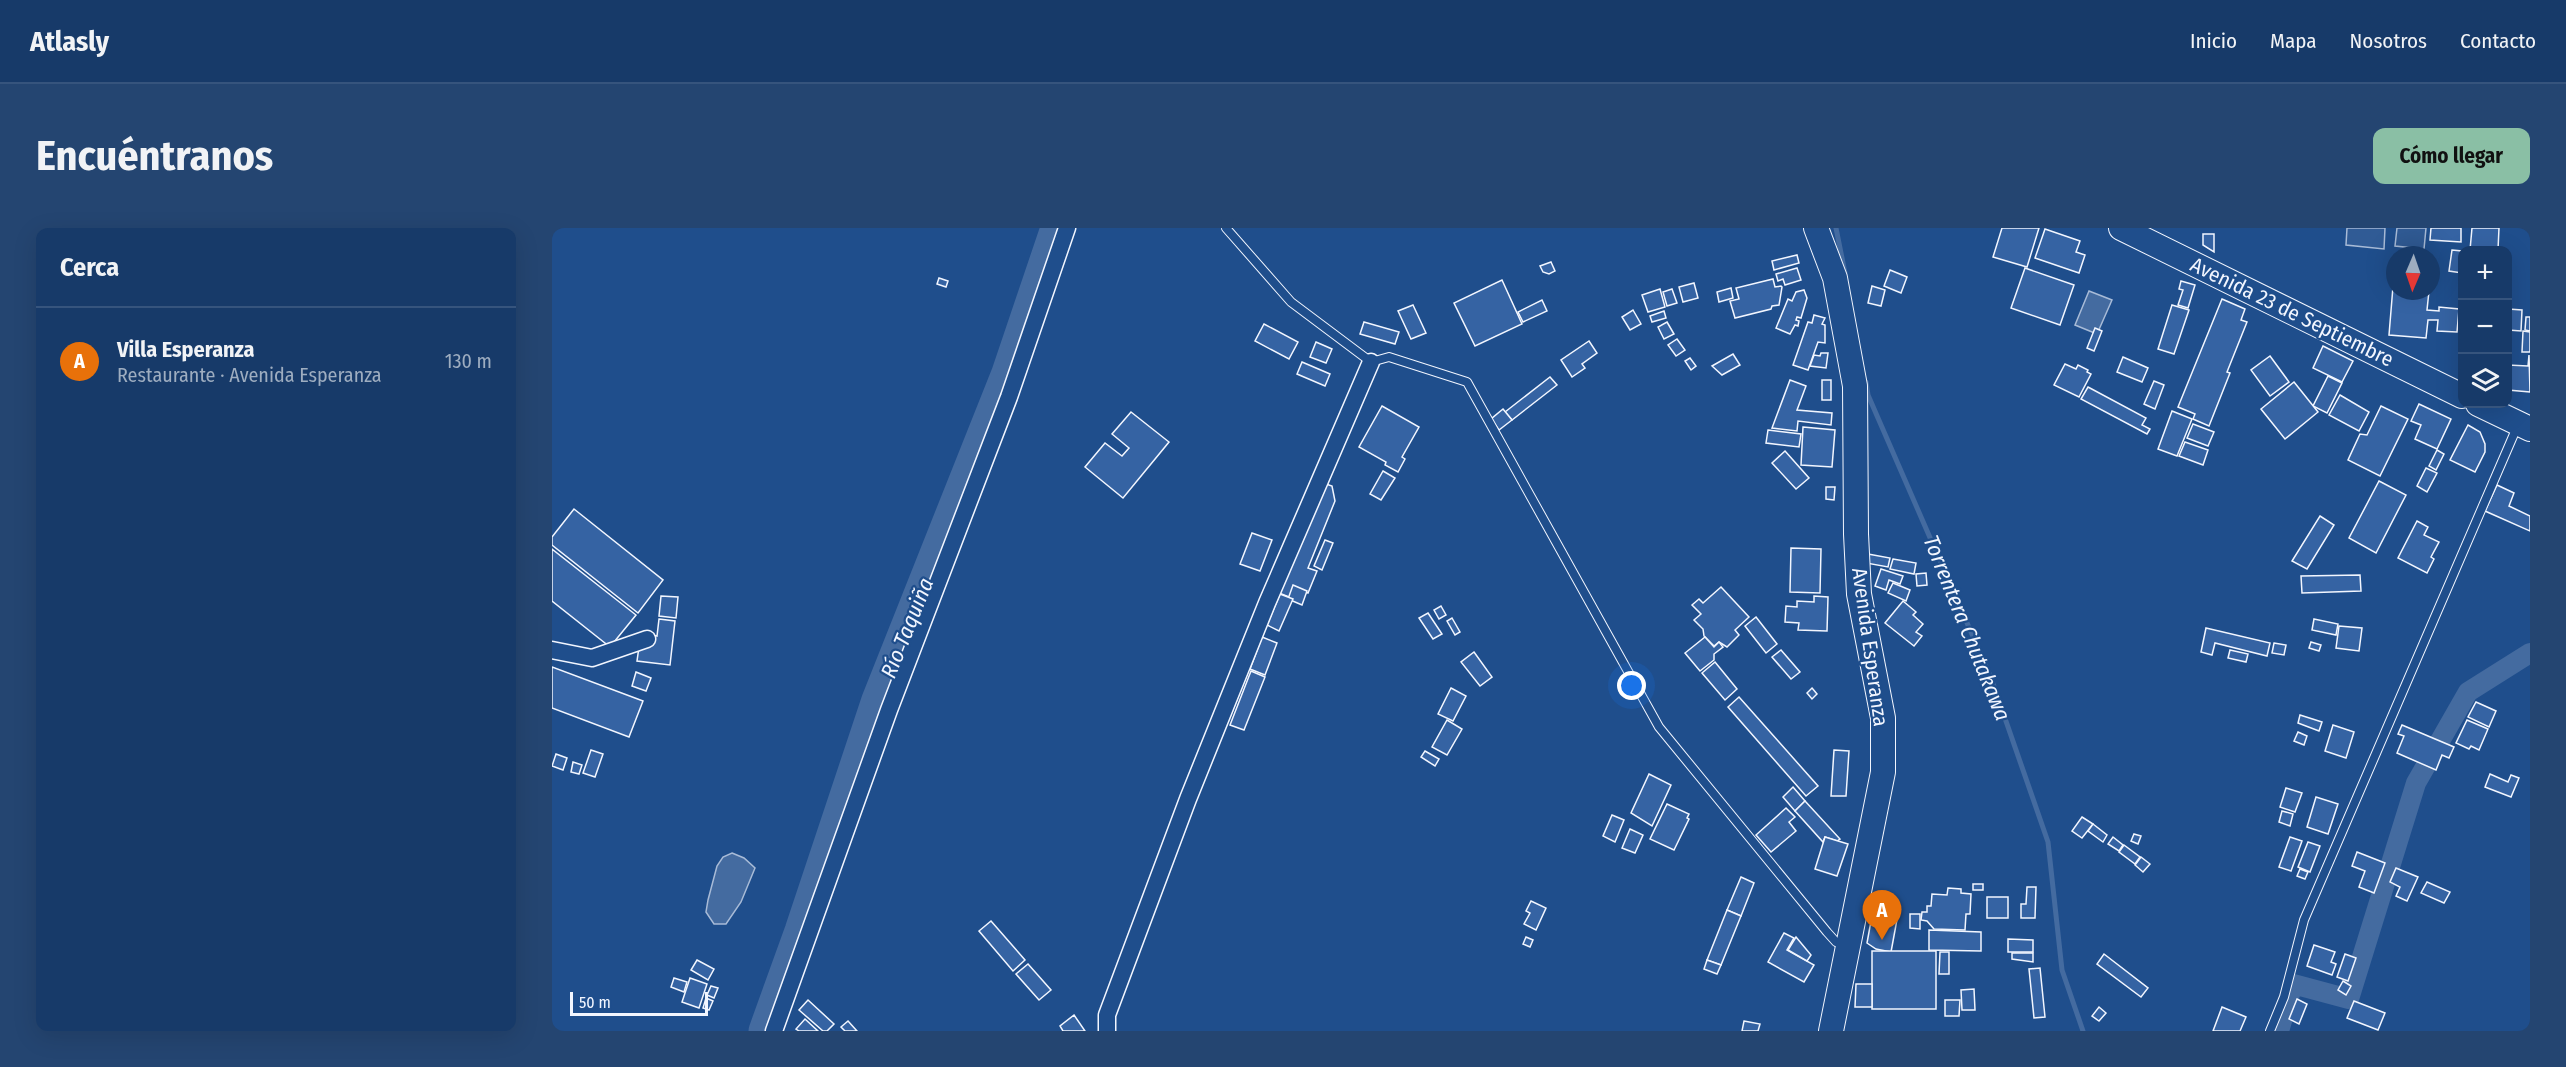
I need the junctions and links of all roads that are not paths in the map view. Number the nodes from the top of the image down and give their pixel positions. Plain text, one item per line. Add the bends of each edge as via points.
1 (1067, 228) edge
2 (1226, 228) edge
3 (1816, 228) edge
4 (2121, 228) edge
5 (1371, 362) junction
6 (2458, 394) edge
7 (2486, 408) edge
8 (2524, 426) edge
9 (647, 639) dead end
10 (552, 650) edge
11 (1848, 946) junction
12 (774, 1031) edge
13 (1107, 1031) edge
14 (1831, 1031) edge
15 (2270, 1031) edge

1 - 12 street via 1009,397 889,710
2 - 5 lane via 1291,302
3 - 11 main road, Avenida Esperanza via 1835,278 1855,386 1859,594 1882,718 1883,772
4 - 6 main road, Avenida 23 de Septiembre
5 - 11 lane via 1389,357 1467,382 1659,727 1827,932 1836,942
5 - 13 street via 1188,799 1107,1015
7 - 8 main road
8 - 15 lane via 2304,920 2284,998
9 - 10 street via 592,658
11 - 14 main road, Avenida Esperanza

